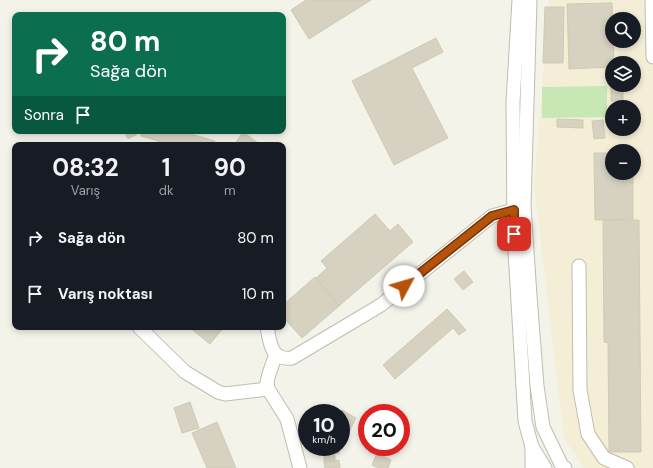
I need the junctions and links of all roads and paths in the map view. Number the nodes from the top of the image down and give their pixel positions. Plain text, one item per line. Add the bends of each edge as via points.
1 (519, 0) edge
2 (530, 0) edge
3 (652, 1) edge
4 (653, 58) edge
5 (514, 210) junction
6 (579, 266) dead end
7 (142, 330) edge
8 (268, 330) edge
9 (276, 354) junction
10 (268, 389) junction
11 (532, 447) junction
12 (562, 467) edge
13 (300, 468) edge
14 (532, 468) edge
15 (545, 468) edge
16 (626, 468) edge

1 - 5 street via 513,102
2 - 12 street via 524,206 530,296 543,427
3 - 4 street
5 - 9 street via 492,216 381,305 292,358 285,359
5 - 11 street via 525,421
6 - 16 street via 580,390 588,434 604,458
7 - 10 street via 185,372 218,392 225,394
8 - 9 street via 272,350
9 - 10 street via 267,382
10 - 13 street via 287,419
11 - 14 street
11 - 15 street

